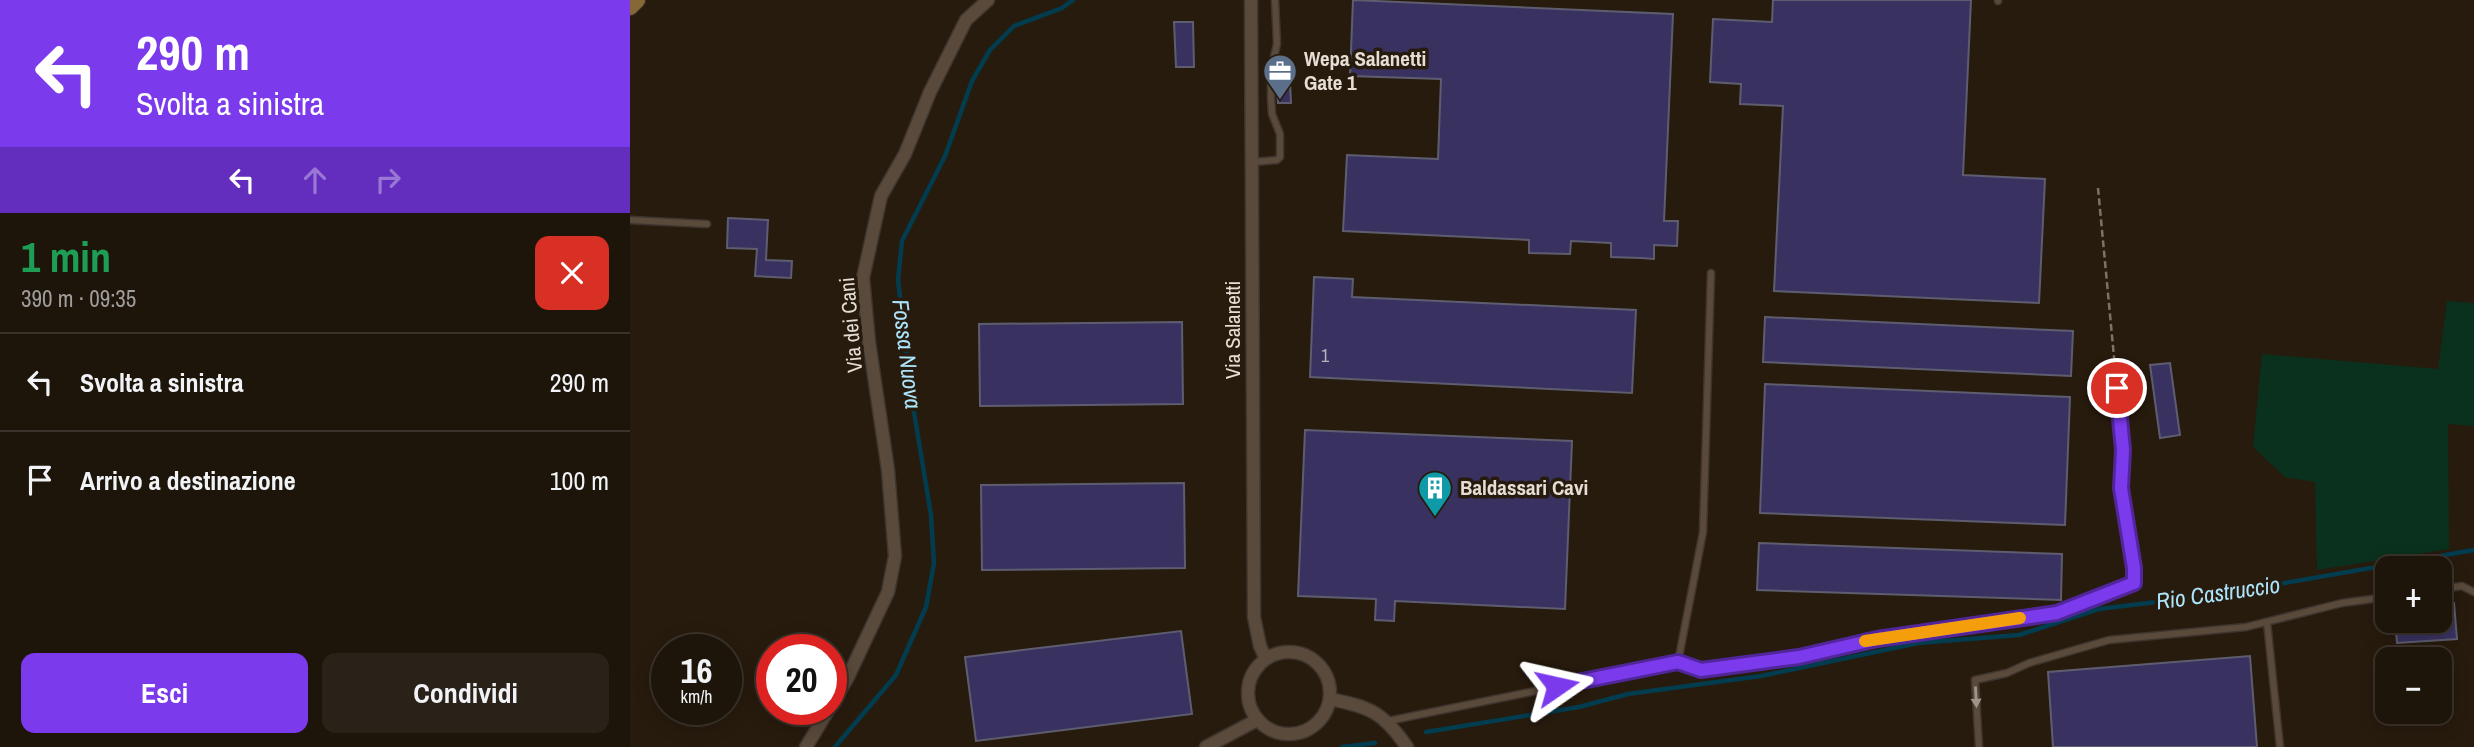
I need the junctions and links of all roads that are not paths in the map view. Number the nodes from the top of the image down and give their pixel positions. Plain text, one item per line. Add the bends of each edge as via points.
1 (637, 0) edge
2 (988, 0) edge
3 (1251, 0) edge
4 (1275, 0) edge
5 (630, 7) edge
6 (1252, 162) junction
7 (630, 220) edge
8 (707, 224) dead end
9 (1711, 273) dead end
10 (2117, 388) road end
11 (2452, 587) edge
12 (2474, 592) edge
13 (2375, 599) edge
14 (2267, 622) junction
15 (1266, 659) junction
16 (1678, 662) junction
17 (847, 678) edge
18 (1330, 699) junction
19 (1257, 719) junction
20 (1388, 721) junction
21 (819, 725) edge
22 (806, 747) edge
23 (1206, 747) edge
24 (1407, 747) edge
25 (1979, 747) edge
26 (2280, 747) edge

1 - 5 main road
2 - 17 street, Via dei Cani via 966,20 881,196 863,278 895,556 888,592
3 - 6 street, Via Salanetti
4 - 6 lane via 1277,44 1271,98 1280,157
6 - 15 street, Via Salanetti via 1254,617
7 - 8 lane
9 - 16 lane via 1703,532
10 - 16 lane via 2123,450 2121,488 2134,583 2057,613 1701,670
11 - 12 lane
13 - 14 lane
14 -> 25 lane via 2109,640 1975,680
14 - 26 lane
15 - 18 street via 1278,653 1305,654 1325,673
15 - 19 street via 1256,668 1248,694
16 - 20 lane
18 - 19 street via 1318,723 1294,735 1267,729
18 - 20 street via 1364,706
19 - 23 street
20 - 24 street
21 - 22 street, Via dei Cani

